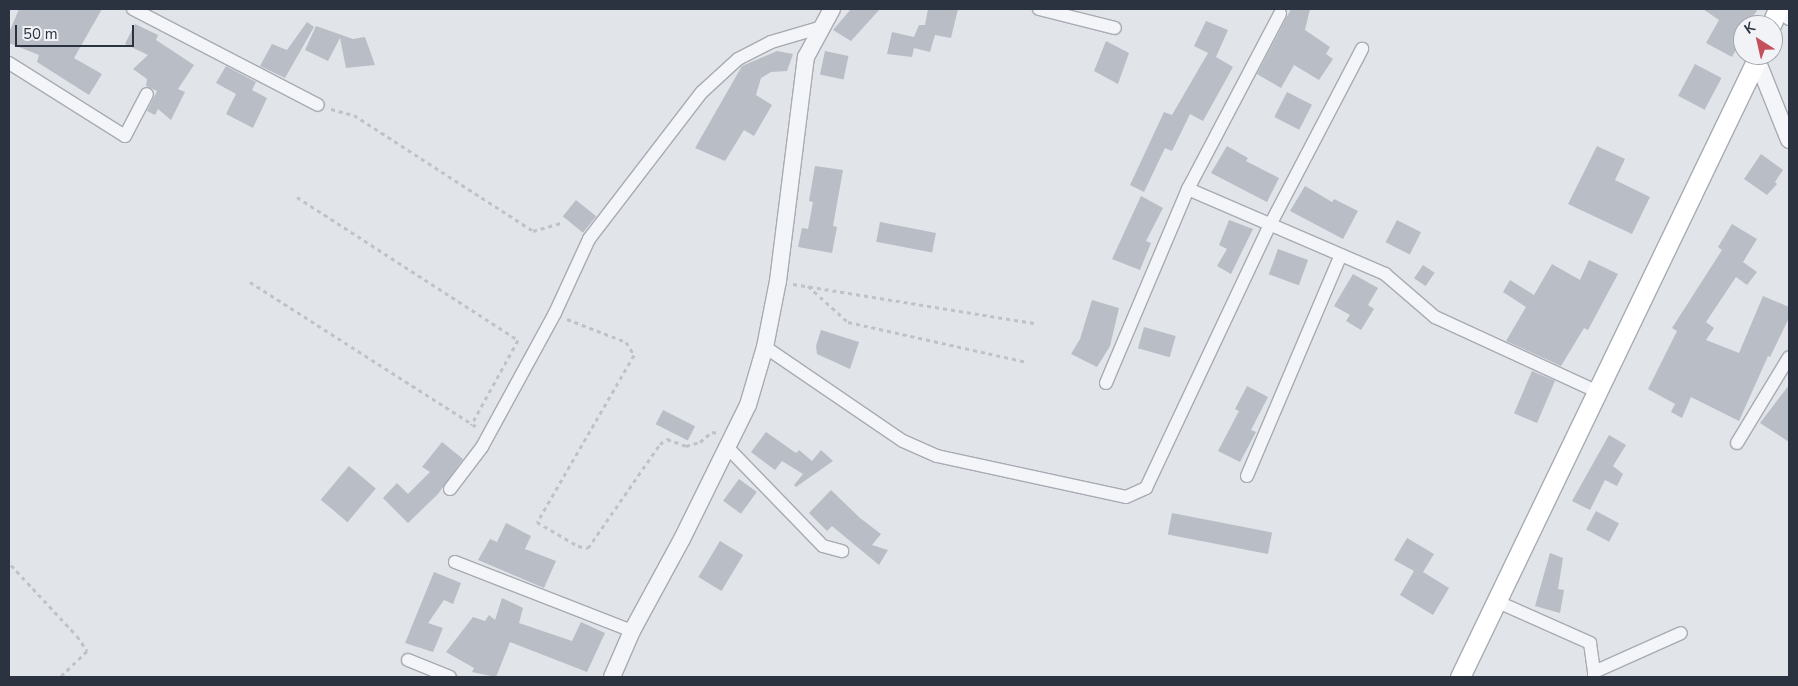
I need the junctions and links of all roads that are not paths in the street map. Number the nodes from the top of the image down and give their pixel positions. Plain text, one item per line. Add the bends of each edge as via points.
1 (133, 9) edge
2 (832, 9) edge
3 (1039, 9) edge
4 (1778, 9) edge
5 (1280, 14) dead end
6 (1789, 19) edge
7 (820, 28) junction
8 (1115, 28) dead end
9 (1362, 49) dead end
10 (9, 64) edge
11 (1755, 65) edge
12 (1761, 65) edge
13 (147, 94) dead end
14 (318, 105) road end
15 (1789, 140) edge
16 (1188, 189) junction
17 (1270, 225) junction
18 (1342, 256) junction
19 (765, 347) junction
20 (1789, 357) edge
21 (1106, 383) dead end
22 (1596, 391) junction
23 (730, 441) junction
24 (1737, 443) dead end
25 (1246, 476) dead end
26 (450, 489) dead end
27 (842, 551) dead end
28 (455, 562) dead end
29 (1498, 602) junction
30 (632, 631) junction
31 (1681, 633) dead end
32 (408, 660) dead end
33 (1594, 674) edge
34 (450, 677) edge
35 (612, 677) edge
36 (1460, 677) edge

1 - 14 street
2 - 7 street
3 - 8 street
4 - 6 street
5 - 16 street
7 - 19 street via 806,57 778,281
7 - 26 street via 771,42 738,59 702,92 588,239 555,312 489,435
9 - 17 street
10 - 13 street via 125,136
11 - 22 main road
12 - 15 street
16 - 17 street
16 - 21 street
17 - 18 street
17 - 19 street via 1146,488 1126,497 937,456 903,441
18 - 22 street via 1385,274 1435,318
18 - 25 street
19 - 23 street via 748,405
20 - 24 street
22 - 29 main road
23 - 27 street via 823,546
23 - 30 street
28 - 30 street
29 - 33 street via 1590,643
29 - 36 main road
30 - 35 street
31 - 33 street
32 - 34 street

